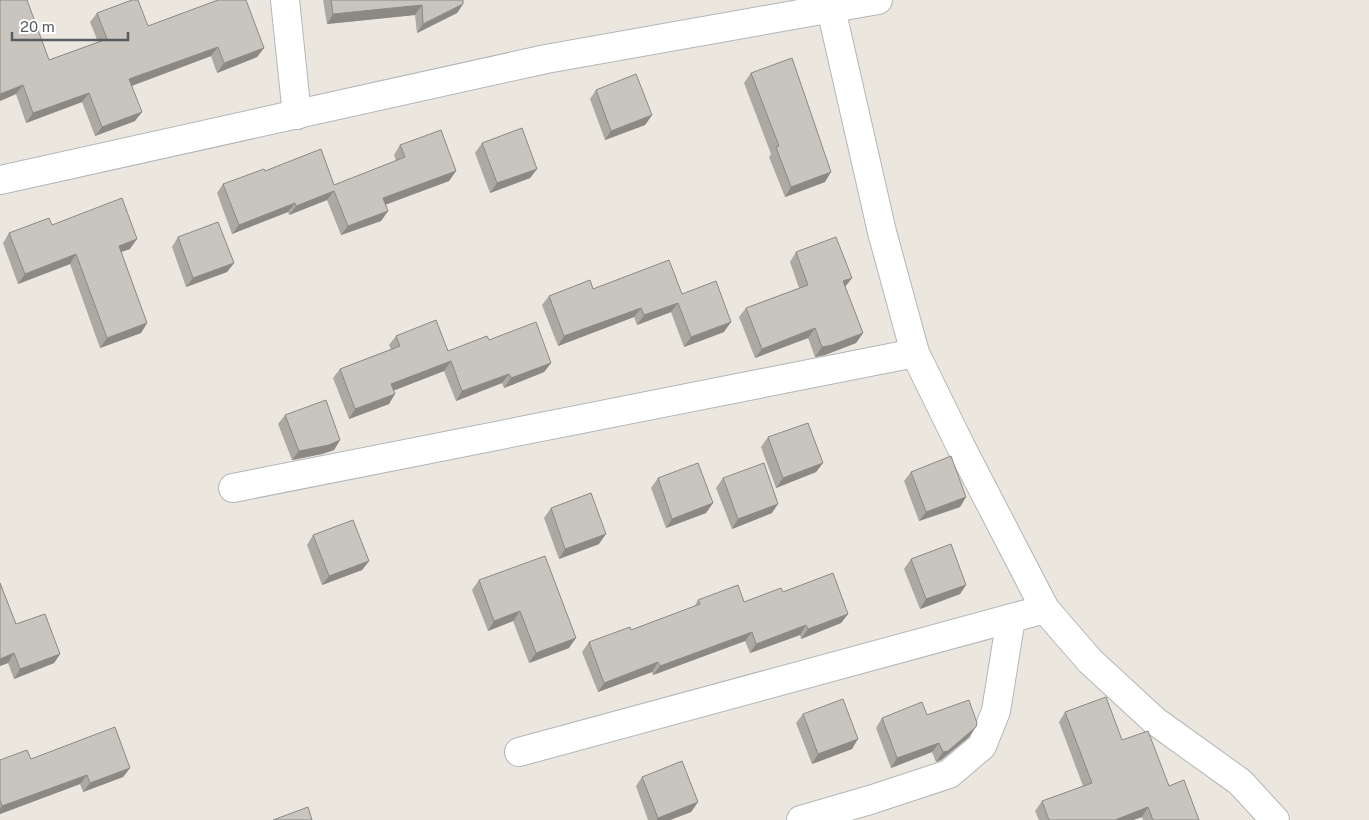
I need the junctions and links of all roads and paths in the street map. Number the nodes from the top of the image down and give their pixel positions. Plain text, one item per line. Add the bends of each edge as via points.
1 (286, 0) edge
2 (878, 0) edge
3 (830, 4) edge
4 (297, 115) junction
5 (0, 180) edge
6 (915, 353) junction
7 (233, 488) dead end
8 (1045, 609) junction
9 (1011, 618) junction
10 (519, 752) dead end
11 (801, 820) edge
12 (1275, 820) edge

1 - 4 street
2 - 3 street
3 - 4 street via 546,59
3 - 6 street via 882,232
4 - 5 street
6 - 7 street
6 - 8 street
8 - 9 street
8 - 12 street via 1090,661 1155,721 1240,782
9 - 10 street
9 - 11 street via 996,711 982,746 950,774

